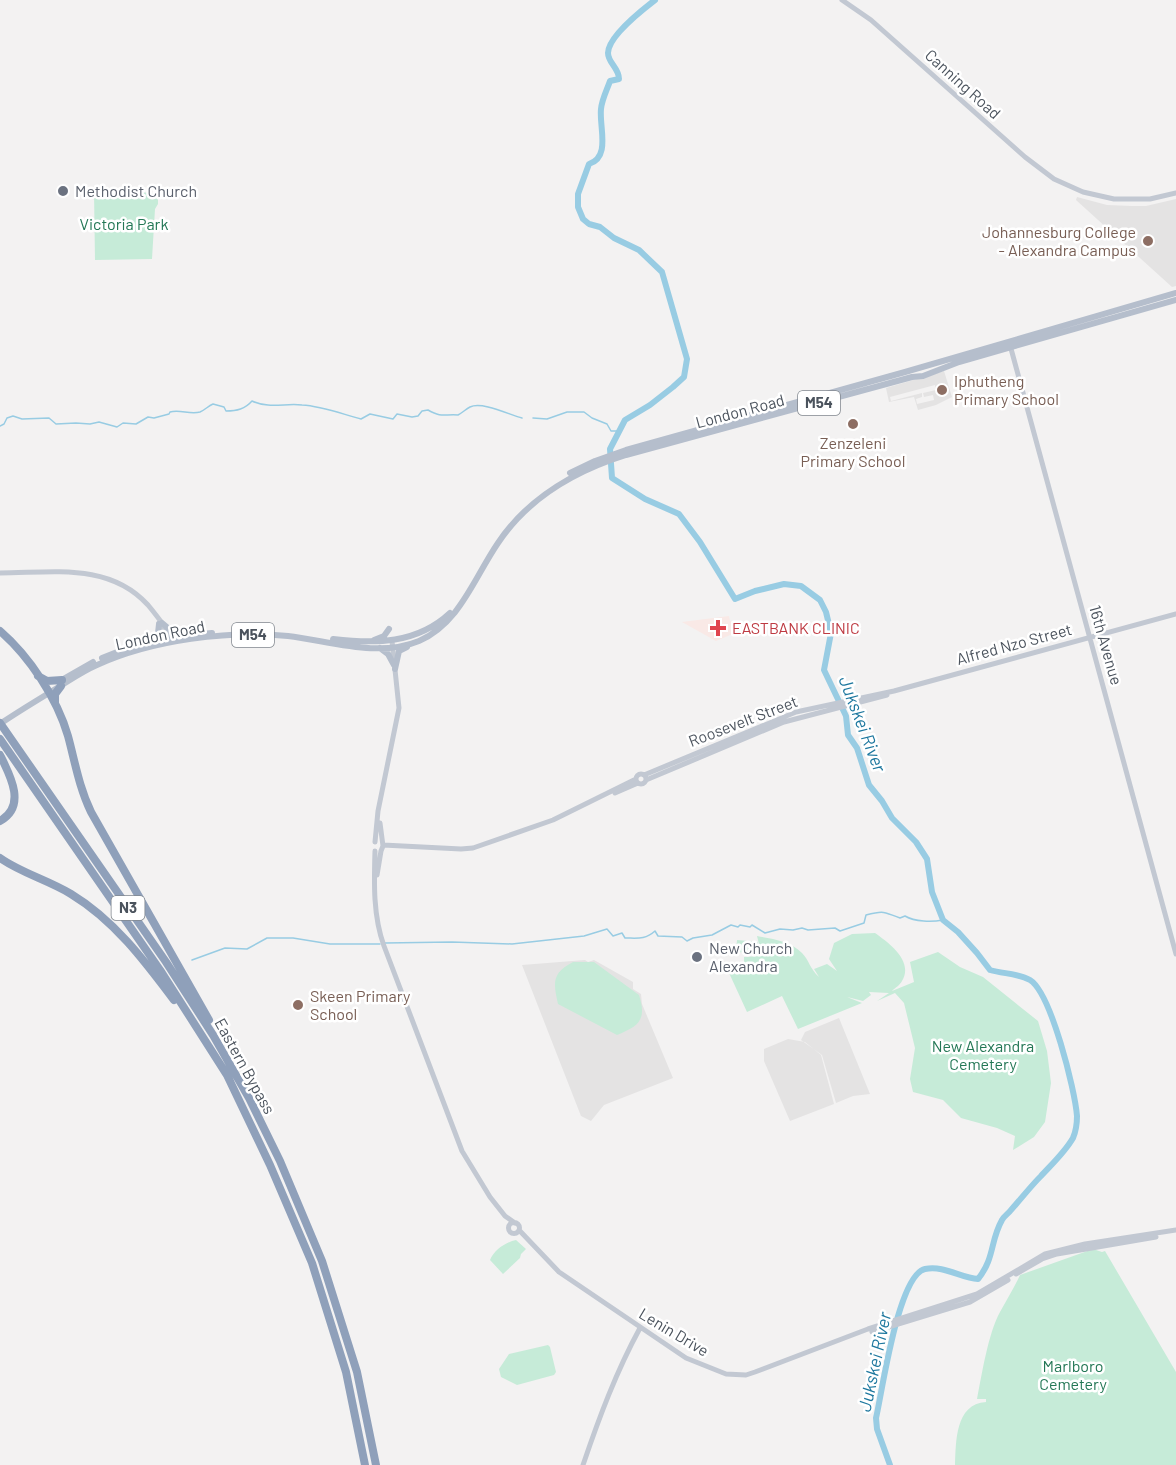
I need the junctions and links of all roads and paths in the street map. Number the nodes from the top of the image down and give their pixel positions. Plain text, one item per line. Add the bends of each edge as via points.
1 (842, 0) edge
2 (1176, 193) edge
3 (1176, 293) edge
4 (1160, 300) junction
5 (1176, 300) edge
6 (1010, 346) junction
7 (0, 573) edge
8 (1176, 614) edge
9 (160, 622) junction
10 (0, 631) edge
11 (1090, 638) junction
12 (183, 639) junction
13 (410, 640) junction
14 (365, 642) junction
15 (154, 644) junction
16 (170, 644) junction
17 (392, 644) junction
18 (380, 648) junction
19 (395, 667) junction
20 (35, 672) junction
21 (61, 683) junction
22 (45, 693) junction
23 (890, 693) joint
24 (55, 702) junction
25 (0, 724) edge
26 (0, 739) edge
27 (0, 755) edge
28 (0, 821) edge
29 (380, 847) junction
30 (0, 858) edge
31 (1176, 954) edge
32 (249, 1098) junction
33 (244, 1113) junction
34 (512, 1224) junction
35 (518, 1232) junction
36 (1176, 1232) edge
37 (640, 1328) junction
38 (365, 1465) edge
39 (376, 1465) edge
40 (583, 1465) edge

1 - 2 street, Canning Road via 871,20 1035,166 1068,186 1114,200 1150,199
3 - 4 main road, M54
4 - 5 main road, M54
4 - 6 main road, London Road / M54
6 - 11 street, 16th Avenue
6 - 13 main road, London Road / M54 via 580,467 522,510 488,551 456,606
7 - 9 street via 83,572 103,576 134,592
8 - 11 street, Alfred Nzo Street
9 - 12 main road
9 - 15 main road
9 - 16 street
10 - 20 highway
11 - 23 street, Alfred Nzo Street
11 - 31 street, 16th Avenue
12 - 14 main road, London Road / M54 via 261,632
12 - 16 main road, London Road / M54
12 - 16 main road
12 - 18 main road, London Road / M54 via 267,635
13 - 14 main road via 389,629 382,638
13 - 17 main road, London Road / M54
13 - 19 main road via 399,651
14 - 17 main road, London Road / M54
15 - 16 main road, London Road / M54
15 - 16 main road
15 - 21 main road, London Road / M54 via 105,656
17 - 18 main road, London Road / M54
17 - 19 street
18 - 19 main road
19 - 29 street via 398,717 380,803
20 - 21 highway via 47,681
20 - 22 highway
21 - 22 main road, London Road / M54
21 - 24 highway
22 - 24 highway
22 - 25 main road, M54
23 - 29 street, Roosevelt Street via 796,712 645,777 639,774 637,781 547,823 473,848
24 - 32 highway via 90,812 231,1058
25 - 32 highway, Eastern Bypass / N3 via 165,962
26 - 33 highway, Eastern Bypass / N3 via 173,990 227,1075
27 - 28 highway via 15,796 12,810
29 - 34 street via 374,894 382,941 462,1151 485,1190
30 - 33 highway via 71,894 122,935 178,1005
32 - 39 highway, Eastern Bypass / N3 via 321,1261 357,1372
33 - 38 highway, Eastern Bypass / N3 via 312,1263 346,1372
34 - 35 street via 519,1225
34 - 35 street via 510,1232
35 - 37 street, Lenin Drive via 559,1272
36 - 37 street, Lenin Drive via 1049,1257 978,1298 856,1335 755,1372 735,1375 715,1371 686,1358
37 - 40 street via 603,1408

